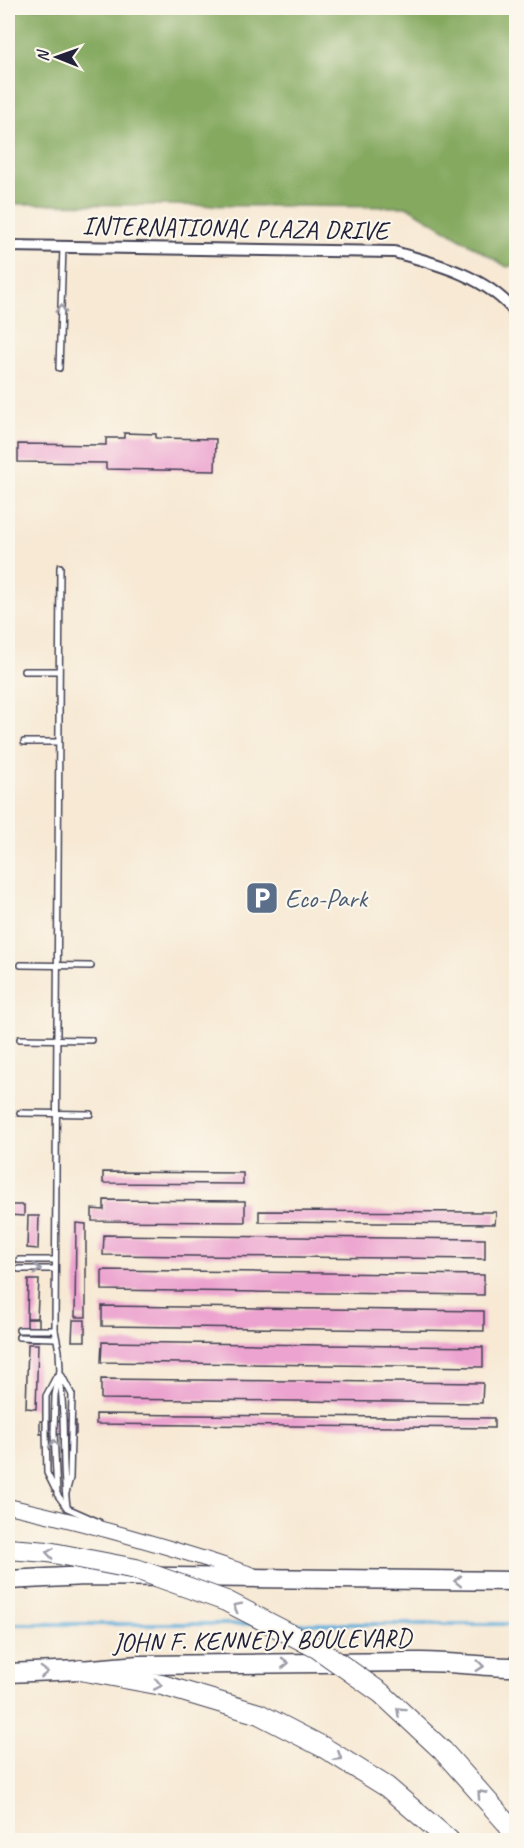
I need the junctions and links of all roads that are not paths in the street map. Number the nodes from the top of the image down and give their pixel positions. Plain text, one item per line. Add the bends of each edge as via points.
1 (8, 246) edge
2 (63, 247) junction
3 (516, 313) edge
4 (59, 368) dead end
5 (60, 567) dead end
6 (24, 671) dead end
7 (58, 671) junction
8 (24, 742) dead end
9 (57, 742) junction
10 (21, 965) dead end
11 (56, 966) junction
12 (91, 966) dead end
13 (20, 1039) dead end
14 (56, 1039) junction
15 (90, 1040) dead end
16 (20, 1113) dead end
17 (55, 1113) junction
18 (90, 1114) dead end
19 (19, 1260) dead end
20 (55, 1260) junction
21 (19, 1269) dead end
22 (55, 1269) junction
23 (19, 1330) dead end
24 (55, 1330) junction
25 (19, 1337) dead end
26 (55, 1338) junction
27 (60, 1370) junction
28 (8, 1506) edge
29 (67, 1508) junction
30 (8, 1549) edge
31 (177, 1549) junction
32 (265, 1578) junction
33 (8, 1580) edge
34 (516, 1581) edge
35 (516, 1667) edge
36 (80, 1670) junction
37 (8, 1673) edge
38 (516, 1838) edge
39 (449, 1840) edge

1 - 2 street, INTERNATIONAL PLAZA DRIVE
2 - 3 street, INTERNATIONAL PLAZA DRIVE via 394,252 452,268 483,285
4 -> 2 lane
5 - 7 lane
6 - 7 lane
7 - 9 lane
8 - 9 lane
9 - 11 lane
10 - 11 lane
11 - 12 lane
11 - 14 lane
13 - 14 lane
14 - 15 lane
14 - 17 lane
16 - 17 lane
17 - 18 lane
17 - 20 lane
19 - 20 lane
20 - 22 lane
21 -> 22 lane
22 - 24 lane
23 - 24 lane
24 - 26 lane
25 - 26 lane
26 - 27 lane
27 - 29 lane via 72,1395
29 -> 27 lane via 57,1494 54,1432
28 - 31 street
29 - 31 lane
38 -> 30 highway, bridge via 443,1751 381,1693 316,1648 226,1601 136,1569 48,1552
31 - 32 street
32 - 33 highway via 85,1576
34 -> 32 highway
36 -> 35 highway, JOHN F. KENNEDY BOULEVARD via 139,1665 415,1662
37 -> 36 highway, JOHN F. KENNEDY BOULEVARD
36 -> 39 highway via 162,1685 259,1714 323,1747 387,1787

